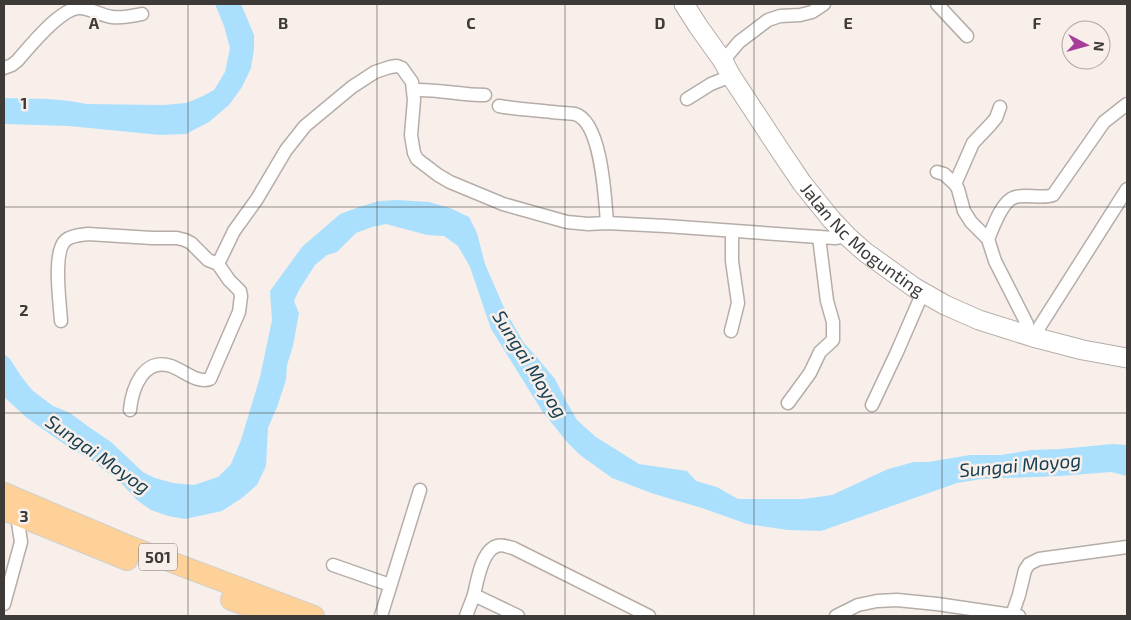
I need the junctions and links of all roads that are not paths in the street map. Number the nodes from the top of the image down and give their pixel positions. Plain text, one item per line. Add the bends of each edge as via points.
1 (684, 4) edge
2 (824, 4) edge
3 (938, 4) edge
4 (142, 14) dead end
5 (967, 36) dead end
6 (4, 68) edge
7 (727, 69) junction
8 (414, 90) junction
9 (485, 95) dead end
10 (687, 99) dead end
11 (1127, 104) edge
12 (498, 106) dead end
13 (1000, 107) dead end
14 (937, 172) dead end
15 (955, 184) junction
16 (1127, 189) edge
17 (607, 223) junction
18 (732, 232) junction
19 (846, 236) junction
20 (819, 238) junction
21 (988, 240) junction
22 (218, 264) junction
23 (923, 292) junction
24 (62, 321) dead end
25 (731, 331) dead end
26 (1030, 336) junction
27 (1127, 358) edge
28 (788, 404) dead end
29 (872, 405) dead end
30 (130, 410) dead end
31 (420, 490) dead end
32 (4, 493) edge
33 (10, 513) edge
34 (1127, 547) edge
35 (333, 565) dead end
36 (390, 585) junction
37 (474, 595) junction
38 (4, 604) edge
39 (274, 616) edge
40 (314, 616) edge
41 (381, 616) edge
42 (466, 616) edge
43 (518, 616) edge
44 (649, 616) edge
45 (836, 616) edge
46 (1015, 616) edge

1 - 7 street, Jalan Nc Mogunting
2 - 7 street via 812,12 768,20 739,42
3 - 5 street
4 - 6 street via 111,17 79,8 71,11 61,15 18,60
7 - 10 street
7 - 19 street, Jalan Nc Mogunting via 802,183
8 - 9 street
8 - 17 street via 414,153 438,175 503,204 567,222
8 - 22 street via 402,68 383,69 342,94 309,121 290,144 234,231
11 - 21 street via 1104,122 1054,195 1011,199 1001,210
12 - 17 street via 576,115 584,119 600,159
13 - 15 street via 996,118 973,144
14 - 15 street
15 - 21 street via 964,212
16 - 26 street
17 - 18 street
18 - 20 street
18 - 25 street via 738,303
19 - 20 street
19 - 23 street, Jalan Nc Mogunting via 887,269
20 - 28 street via 833,340 820,352
21 - 26 street via 995,261 1028,324
22 - 24 street via 208,260 191,242 177,238 88,234 71,237 62,244 58,259
22 - 30 street via 241,296 239,312 210,379 201,380 167,365 148,369 137,383
23 - 26 street, Jalan Nc Mogunting via 979,320
23 - 29 street
26 - 27 street, Jalan Nc Mogunting
31 - 36 street
32 - 40 main road, 501 via 129,546
33 - 38 street via 21,542
33 - 39 main road, 501
34 - 46 street via 1039,559 1029,564 1024,570
35 - 36 street
36 - 41 street
37 - 42 street
37 - 43 street
37 - 44 street via 488,551 505,546
45 - 46 street via 858,605 897,600

